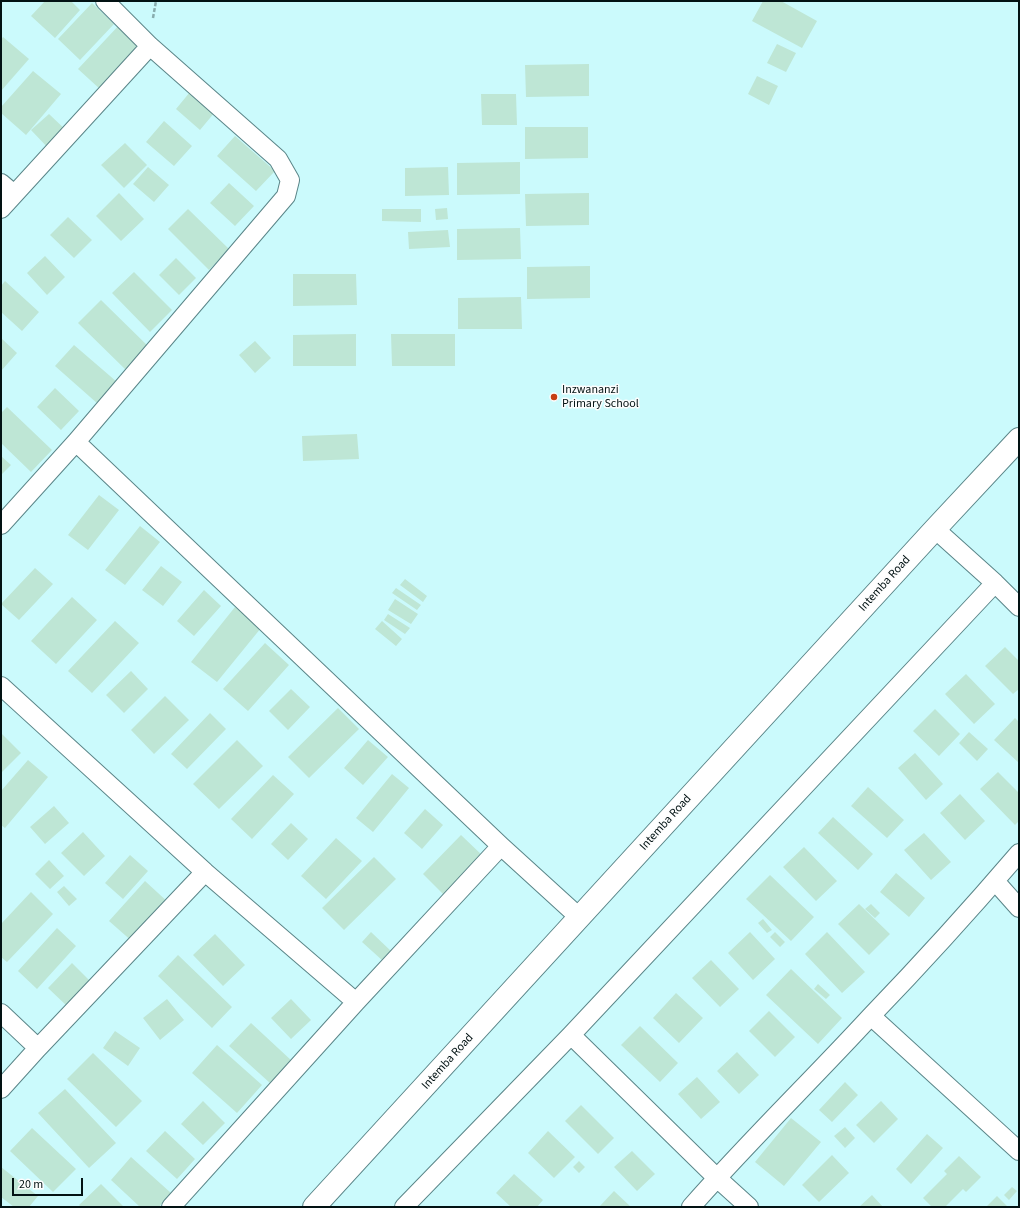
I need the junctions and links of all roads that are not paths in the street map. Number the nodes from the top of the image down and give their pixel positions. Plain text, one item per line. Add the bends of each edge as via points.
1 (105, 1) edge
2 (150, 46) junction
3 (8, 188) edge
4 (1, 209) edge
5 (1019, 439) edge
6 (76, 442) junction
7 (1, 525) edge
8 (934, 529) junction
9 (995, 583) junction
10 (1019, 607) edge
11 (1, 686) edge
12 (501, 846) junction
13 (1019, 853) edge
14 (205, 872) junction
15 (995, 881) junction
16 (1019, 908) edge
17 (580, 918) junction
18 (356, 1002) junction
19 (1, 1013) edge
20 (871, 1016) junction
21 (571, 1035) junction
22 (38, 1048) junction
23 (1, 1089) edge
24 (1019, 1150) edge
25 (716, 1178) junction
26 (171, 1207) edge
27 (314, 1207) edge
28 (404, 1207) edge
29 (691, 1207) edge
30 (749, 1207) edge

1 - 2 street
2 - 3 street
2 - 6 street via 278,159 290,180 286,196
3 - 4 street
5 - 8 street, Intemba Road
6 - 7 street
6 - 12 street
8 - 9 street
8 - 17 street, Intemba Road
9 - 10 street
9 - 21 street
11 - 14 street
12 - 17 street
12 - 18 street
13 - 15 street
14 - 18 street
14 - 22 street
15 - 16 street
15 - 20 street
17 - 27 street, Intemba Road
18 - 26 street
19 - 22 street
20 - 24 street
20 - 25 street
21 - 25 street
21 - 28 street
22 - 23 street
25 - 29 street
25 - 30 street

